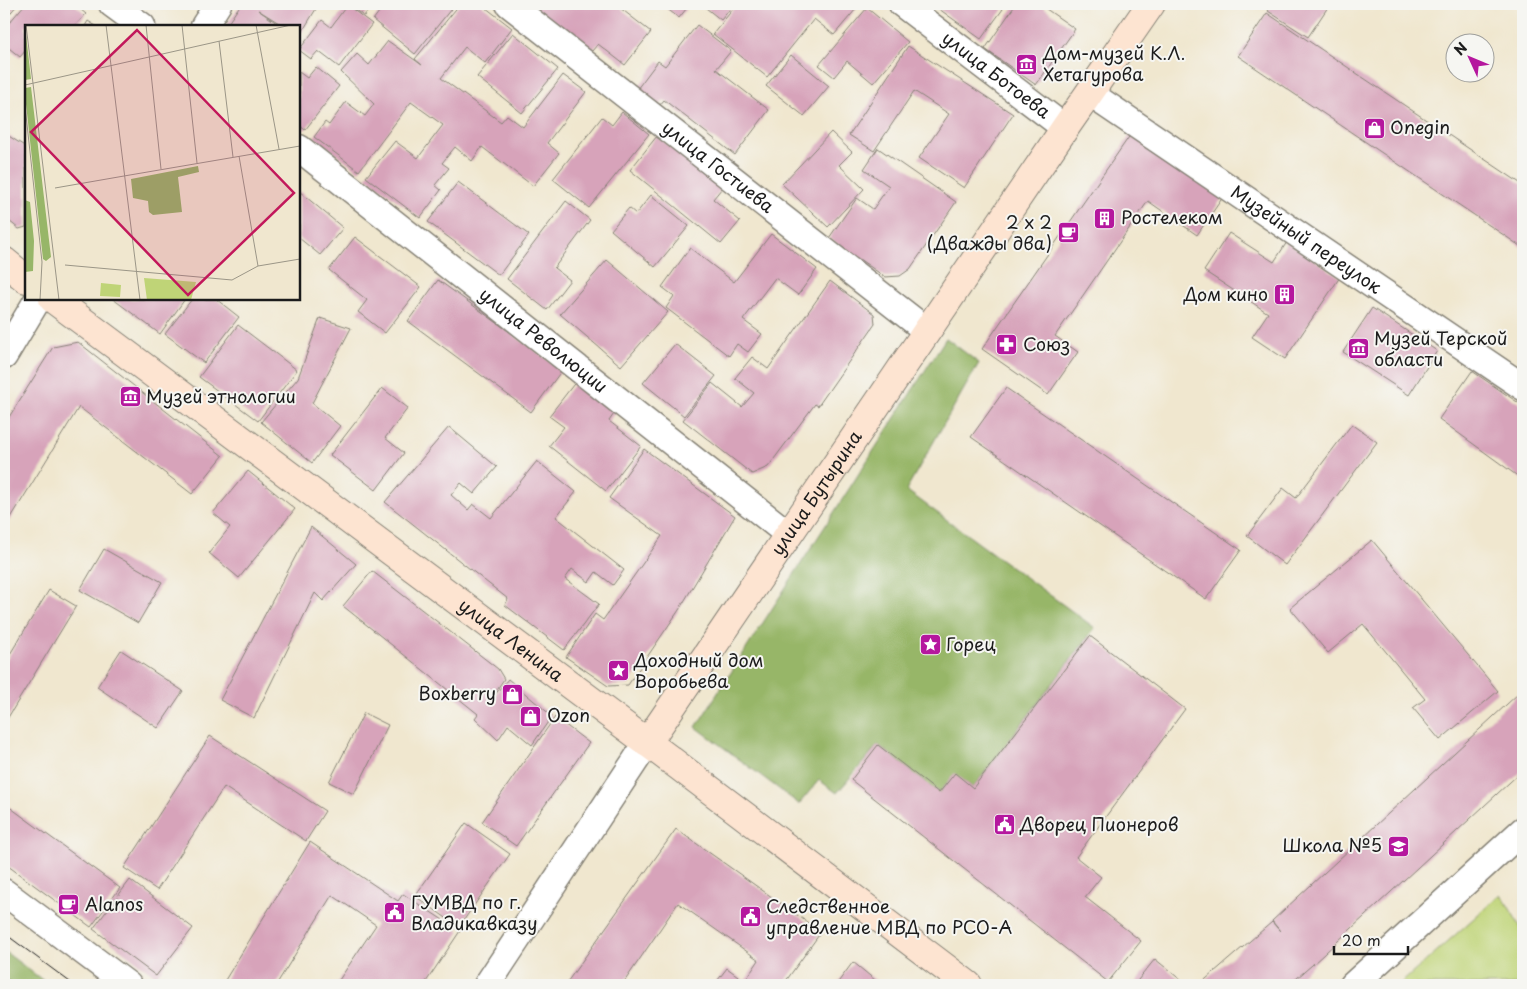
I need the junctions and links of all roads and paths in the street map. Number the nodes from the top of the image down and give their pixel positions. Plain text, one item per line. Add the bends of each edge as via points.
1 (112, 4) edge
2 (218, 4) edge
3 (509, 4) edge
4 (902, 4) edge
5 (1151, 4) edge
6 (141, 25) edge
7 (205, 25) edge
8 (1089, 93) junction
9 (1065, 128) junction
10 (300, 149) edge
11 (4, 261) edge
12 (25, 278) edge
13 (37, 300) edge
14 (54, 300) edge
15 (927, 331) junction
16 (4, 356) edge
17 (1523, 387) edge
18 (788, 534) junction
19 (648, 743) junction
20 (1523, 830) edge
21 (4, 892) edge
22 (4, 977) edge
23 (14, 985) edge
24 (128, 985) edge
25 (487, 985) edge
26 (968, 985) edge
27 (1353, 985) edge

1 - 6 street
2 - 7 street
3 - 15 street, улица Гостиева
4 - 9 street, улица Ботоева
5 - 8 main road, улица Бутырина
8 - 9 main road, улица Бутырина
8 - 17 street, Музейный переулок
9 - 15 main road, улица Бутырина
10 - 18 street, улица Революции
11 - 12 main road
13 - 16 street
14 - 19 main road, улица Ленина
15 - 18 main road, улица Бутырина
18 - 19 main road, улица Бутырина
19 - 25 street, улица Бутырина
19 - 26 main road, улица Ленина
20 - 27 street
21 - 24 street
22 - 23 path

